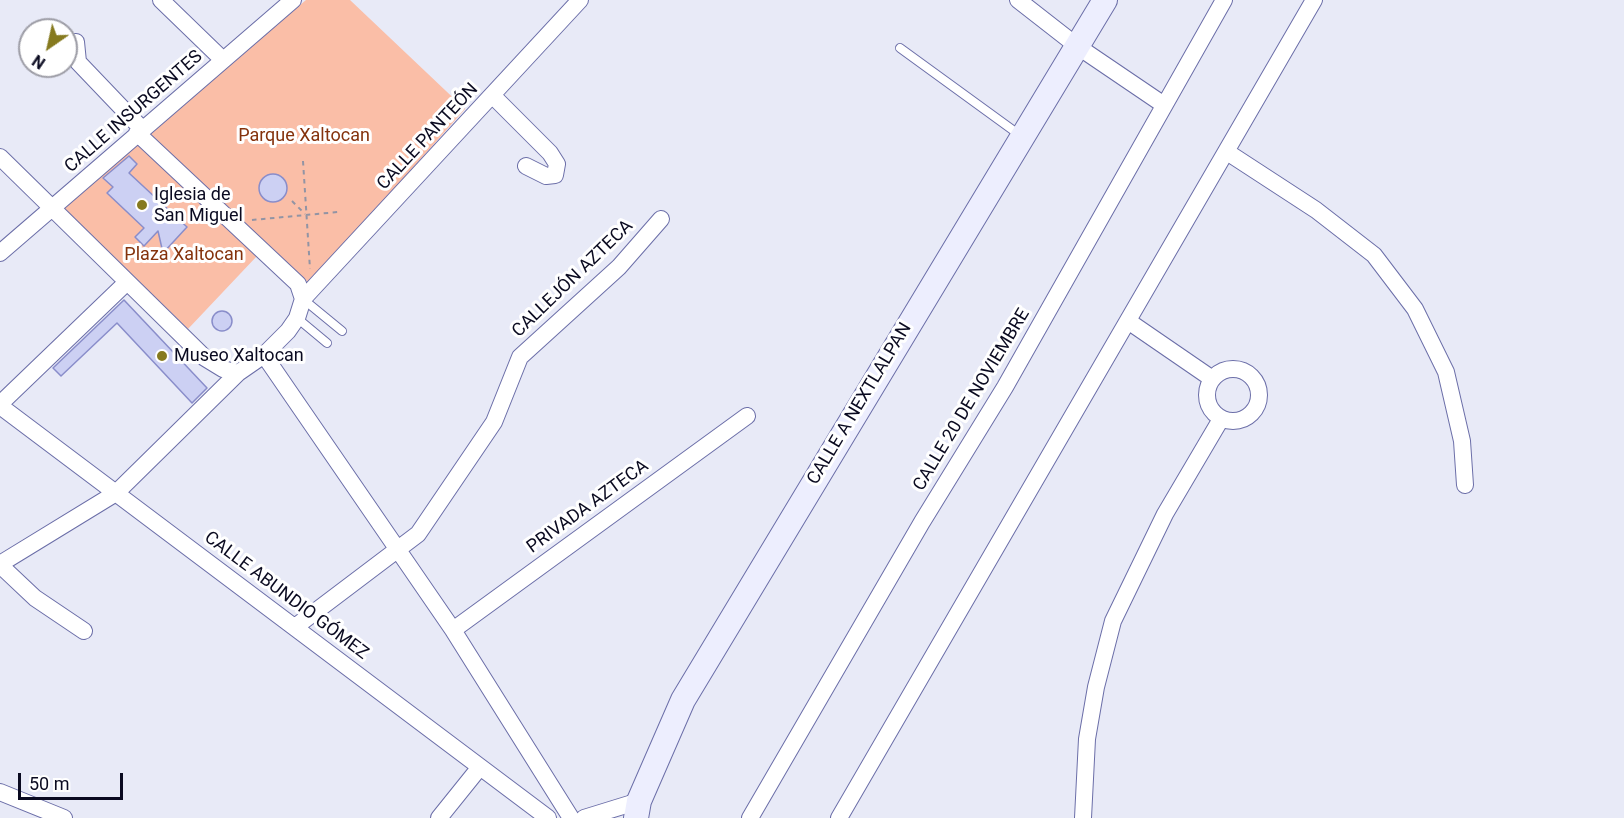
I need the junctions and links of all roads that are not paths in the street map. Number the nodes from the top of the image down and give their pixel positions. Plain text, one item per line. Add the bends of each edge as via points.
1 (293, 0) edge
2 (580, 0) edge
3 (1018, 0) edge
4 (1106, 0) edge
5 (1224, 0) edge
6 (1314, 0) edge
7 (169, 3) edge
8 (1077, 46) junction
9 (900, 48) dead end
10 (223, 60) junction
11 (78, 62) edge
12 (493, 96) junction
13 (1164, 105) junction
14 (140, 131) junction
15 (1022, 136) junction
16 (1227, 152) junction
17 (0, 157) edge
18 (526, 165) dead end
19 (53, 208) junction
20 (661, 219) dead end
21 (0, 253) edge
22 (126, 283) junction
23 (304, 285) junction
24 (297, 318) junction
25 (1128, 321) junction
26 (342, 332) dead end
27 (327, 343) dead end
28 (264, 355) junction
29 (238, 373) junction
30 (1211, 378) junction
31 (0, 405) edge
32 (747, 416) dead end
33 (1221, 419) junction
34 (1465, 485) dead end
35 (116, 493) junction
36 (399, 550) junction
37 (0, 565) edge
38 (294, 627) junction
39 (453, 630) junction
40 (84, 631) dead end
41 (480, 767) junction
42 (0, 792) edge
43 (637, 809) edge
44 (64, 818) edge
45 (439, 818) edge
46 (548, 818) edge
47 (571, 818) edge
48 (584, 818) edge
49 (750, 818) edge
50 (839, 818) edge
51 (1083, 818) edge

1 - 10 street, CALLE INSURGENTES
2 - 12 street, CALLE PANTEÓN
3 - 8 street
4 - 8 main road, CALLE A NEXTLALPAN
5 - 13 street, CALLE 20 DE NOVIEMBRE
6 - 16 street
7 - 10 street
8 - 13 street
8 - 15 main road, CALLE A NEXTLALPAN
9 - 15 lane
10 - 14 street, CALLE INSURGENTES
11 - 14 street
12 - 18 street via 557,164 555,175 546,176
12 - 23 street, CALLE PANTEÓN
13 - 49 street, CALLE 20 DE NOVIEMBRE via 1005,387
14 - 19 street, CALLE INSURGENTES
14 - 23 street via 232,222
15 - 43 main road, CALLE A NEXTLALPAN via 683,700
16 - 25 street
16 - 34 street via 1317,210 1374,255 1415,309 1446,372 1462,441
17 - 19 street
19 - 21 street, CALLE INSURGENTES
19 - 22 street
20 - 36 street, CALLEJÓN AZTECA via 619,267 520,357 494,422 418,534
22 - 29 street via 205,358
22 - 31 street
23 - 24 street
23 - 26 lane
24 - 27 lane
24 - 28 street
25 - 30 street
25 - 50 street
28 - 29 street
28 - 36 street
29 - 35 street
30 - 33 street via 1206,401
30 - 33 street via 1233,368 1254,378 1259,389 1254,412 1233,422
31 - 35 street, CALLE ABUNDIO GÓMEZ
32 - 39 street, PRIVADA AZTECA
33 - 51 street via 1165,514 1113,621 1087,739
35 - 37 street
35 - 38 street, CALLE ABUNDIO GÓMEZ
36 - 38 street, CALLEJÓN AZTECA
36 - 39 street
37 - 40 street via 35,598
38 - 41 street, CALLE ABUNDIO GÓMEZ
39 - 47 street
41 - 45 street
41 - 46 street, CALLE ABUNDIO GÓMEZ
42 - 44 street
43 - 48 street

